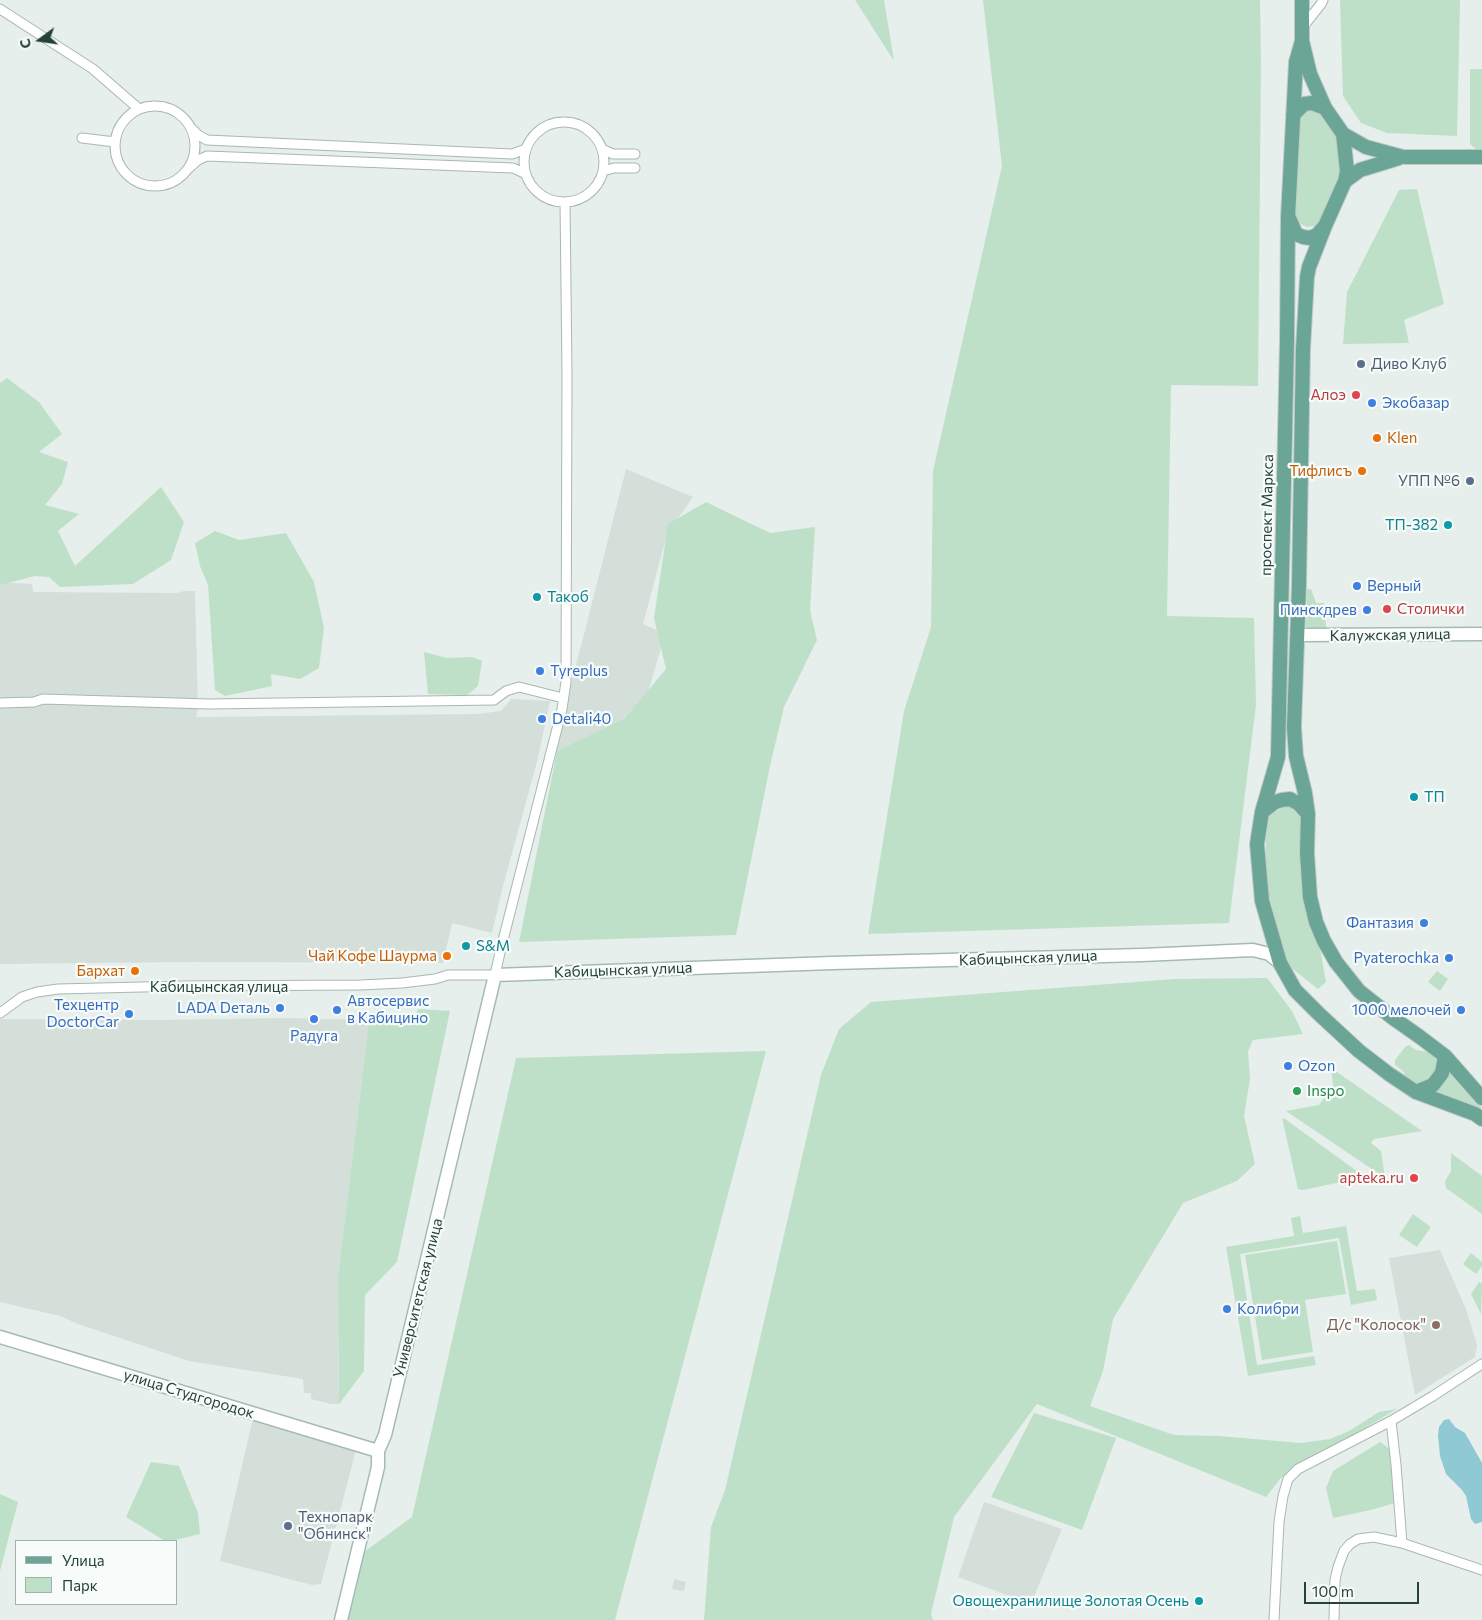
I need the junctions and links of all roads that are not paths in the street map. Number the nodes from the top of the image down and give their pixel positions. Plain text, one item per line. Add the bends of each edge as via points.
1 (1302, 0) edge
2 (1323, 0) edge
3 (0, 9) edge
4 (1302, 34) junction
5 (1325, 108) junction
6 (139, 109) junction
7 (1293, 115) junction
8 (190, 127) junction
9 (1343, 134) junction
10 (82, 138) dead end
11 (115, 142) junction
12 (526, 149) junction
13 (602, 149) junction
14 (635, 154) dead end
15 (1403, 156) junction
16 (1482, 157) edge
17 (635, 168) dead end
18 (188, 169) junction
19 (603, 171) junction
20 (526, 174) junction
21 (1345, 181) junction
22 (566, 202) junction
23 (1288, 217) junction
24 (1326, 226) junction
25 (1280, 634) junction
26 (1482, 634) edge
27 (1298, 635) junction
28 (564, 698) junction
29 (0, 703) edge
30 (1262, 812) junction
31 (1308, 814) junction
32 (1270, 934) junction
33 (1253, 950) junction
34 (1280, 963) junction
35 (496, 975) junction
36 (0, 1013) edge
37 (1445, 1056) junction
38 (1416, 1092) junction
39 (1482, 1098) edge
40 (1482, 1119) edge
41 (0, 1337) edge
42 (1482, 1364) edge
43 (1391, 1421) junction
44 (378, 1451) junction
45 (1402, 1543) junction
46 (1482, 1570) edge
47 (341, 1620) edge
48 (1274, 1620) edge
49 (1334, 1620) edge

1 - 4 main road
2 - 4 street
3 - 6 street via 93,70
4 - 5 main road via 1310,74
4 - 7 main road, проспект Маркса via 1296,62
5 - 7 main road via 1304,104
5 - 9 main road
6 - 8 street via 168,108
6 - 11 street via 123,122
7 - 23 main road, проспект Маркса
8 - 12 street via 208,140 512,154
8 - 18 street via 195,139 195,152
9 - 15 main road via 1366,147
9 - 21 main road
10 - 11 street
11 - 18 street via 116,157 123,171 141,184 171,183
12 - 13 street via 539,130 553,123 568,122 589,130
12 - 20 street
13 - 14 street via 613,154
13 - 19 street
15 - 16 main road
15 - 21 main road via 1360,170
17 - 19 street
18 - 20 street via 207,156 513,168
19 - 22 street via 592,191 580,199
20 - 22 street via 538,193 551,200
21 - 24 main road
22 - 28 street via 567,598
23 - 24 main road via 1296,234 1303,237 1310,238
23 - 25 main road, проспект Маркса
24 - 27 main road via 1307,277
25 - 27 main road
25 - 30 main road, проспект Маркса via 1278,757
26 - 27 street, Калужская улица
27 - 31 main road via 1294,727 1296,756
28 - 29 street via 519,687 494,700 209,704 43,699 29,703
28 - 35 street via 500,948
30 - 31 main road via 1275,802 1290,799
30 - 32 main road, проспект Маркса via 1258,852 1262,901
31 - 37 main road via 1310,897 1316,922 1336,962 1367,999
32 - 33 street
32 - 34 main road, проспект Маркса
33 - 34 street via 1268,954
33 - 35 street, Кабицынская улица
34 - 38 main road, проспект Маркса via 1295,990 1319,1014 1359,1051
35 - 36 street, Кабицынская улица via 448,975 402,983 361,985 58,989 22,997
35 - 44 street, Университетская улица via 385,1435
37 - 38 main road via 1442,1073 1433,1085
37 - 39 main road
38 - 40 main road, проспект Маркса
41 - 44 street, улица Студгородок
42 - 43 street
43 - 45 street
43 - 48 street via 1298,1470 1288,1479 1279,1522
44 - 47 street, Университетская улица via 378,1467
45 - 46 street
45 - 49 street via 1365,1537 1350,1544 1344,1551 1337,1574

